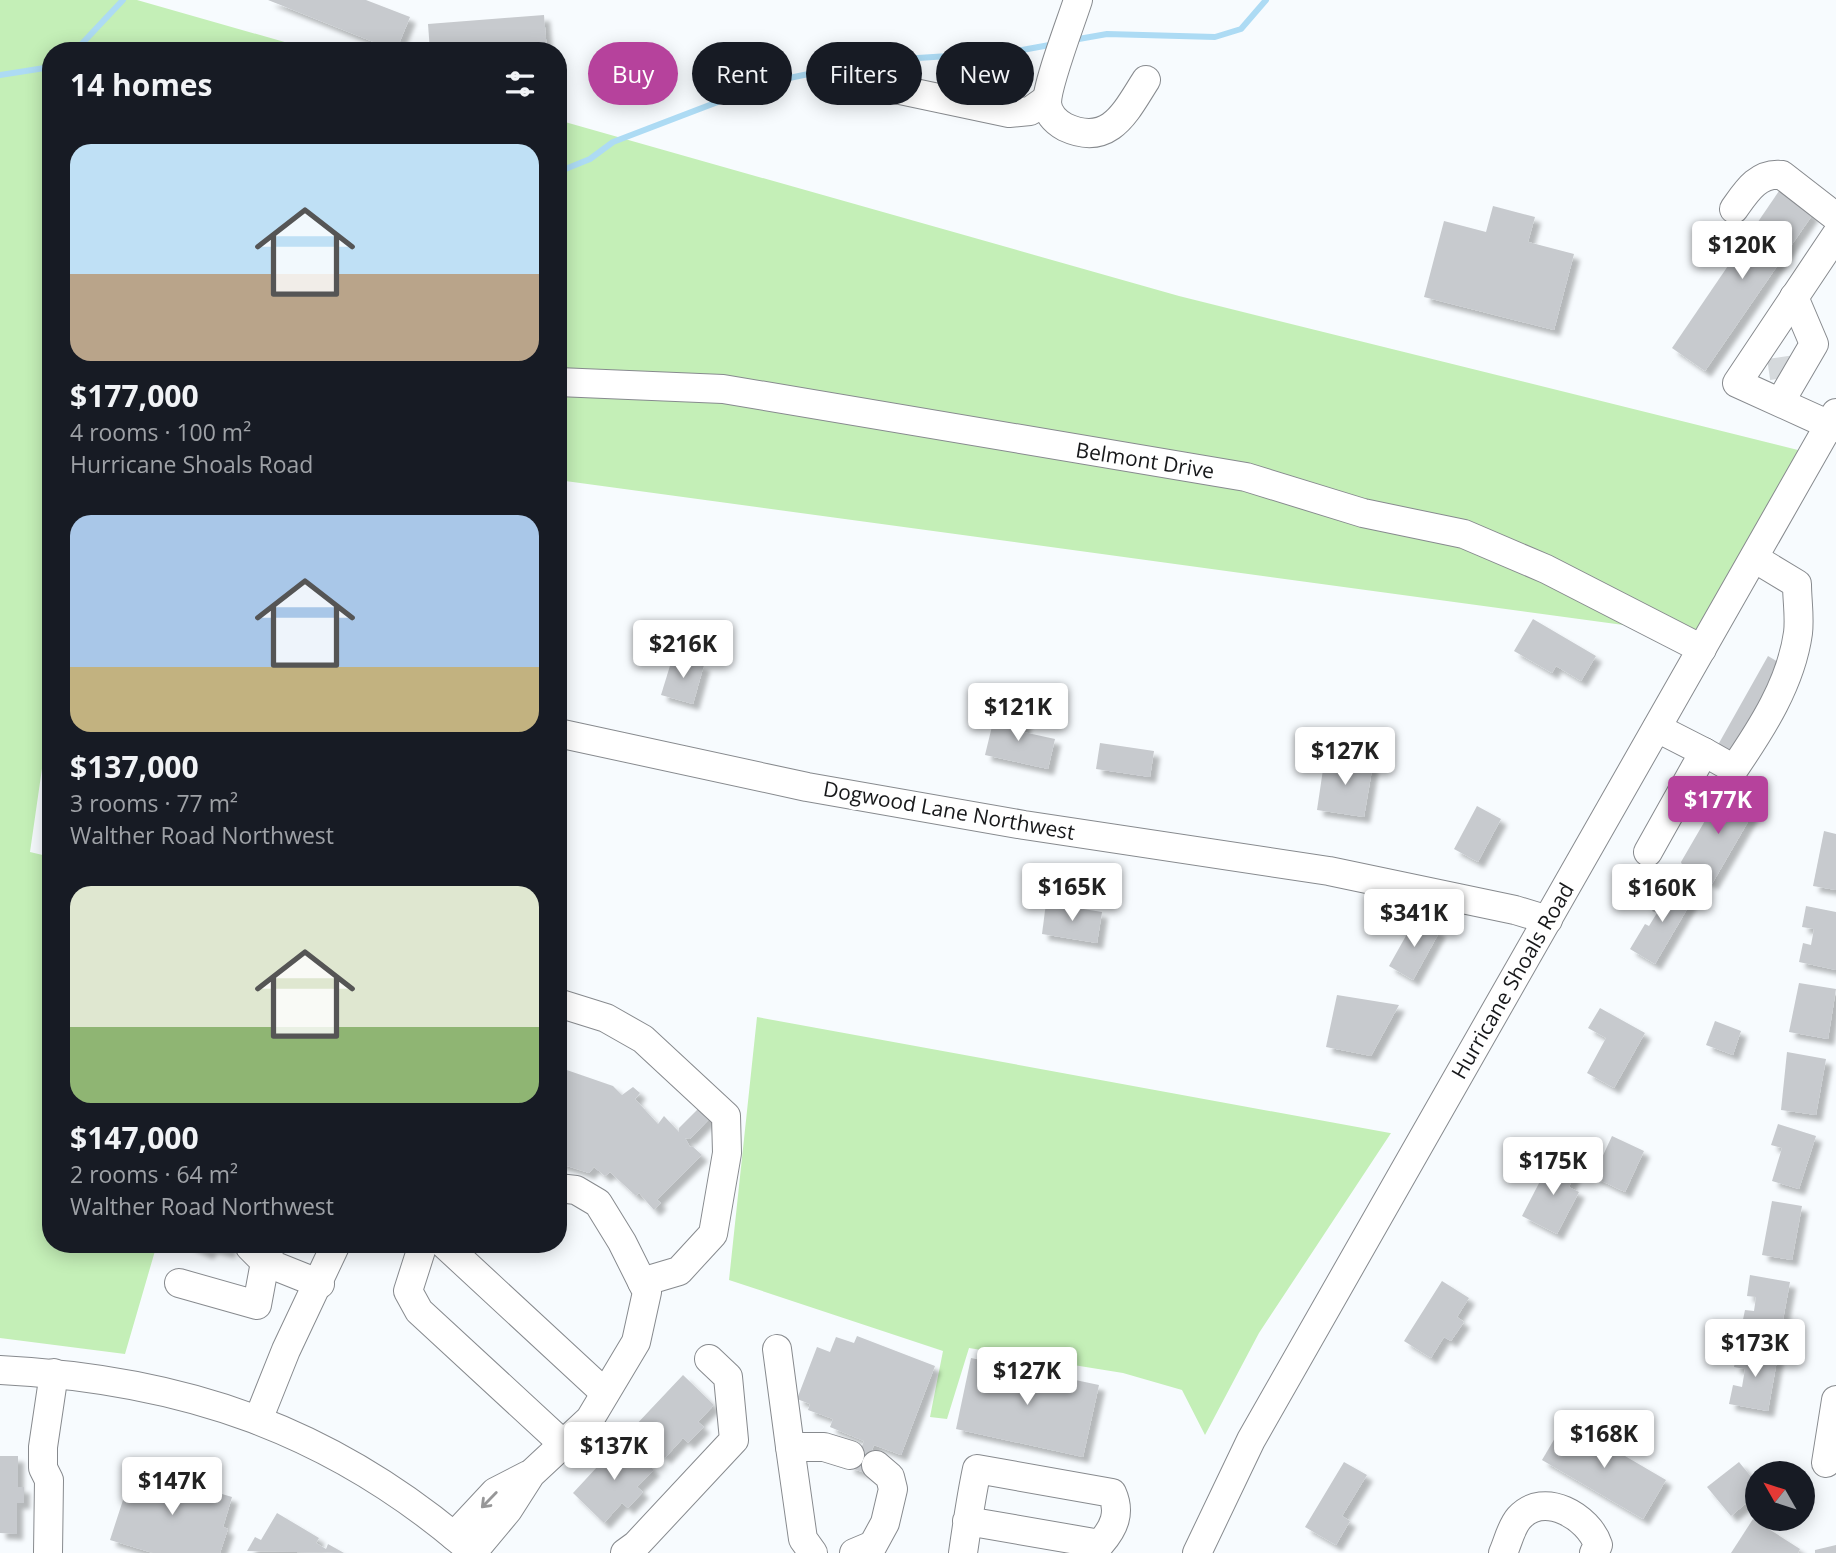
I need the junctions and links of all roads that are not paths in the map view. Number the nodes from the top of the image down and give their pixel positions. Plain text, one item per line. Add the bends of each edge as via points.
1 (1078, 0) edge
2 (1146, 80) dead end
3 (922, 95) edge
4 (1047, 100) junction
5 (1734, 209) dead end
6 (1836, 217) edge
7 (1836, 234) edge
8 (1794, 297) junction
9 (1774, 326) junction
10 (567, 382) edge
11 (1785, 383) junction
12 (1834, 422) edge
13 (1754, 558) junction
14 (1702, 649) junction
15 (1657, 728) junction
16 (567, 735) edge
17 (1704, 752) junction
18 (1648, 852) dead end
19 (1548, 920) junction
20 (567, 1006) edge
21 (567, 1189) edge
22 (262, 1253) edge
23 (266, 1253) edge
24 (332, 1253) edge
25 (420, 1253) edge
26 (454, 1253) edge
27 (642, 1282) junction
28 (179, 1283) dead end
29 (320, 1284) junction
30 (777, 1349) dead end
31 (709, 1359) dead end
32 (0, 1370) edge
33 (60, 1373) junction
34 (605, 1393) junction
35 (1836, 1400) edge
36 (258, 1420) junction
37 (562, 1443) junction
38 (790, 1447) junction
39 (1826, 1463) dead end
40 (968, 1514) junction
41 (467, 1547) edge
42 (48, 1553) edge
43 (625, 1553) edge
44 (813, 1553) edge
45 (854, 1553) edge
46 (963, 1553) edge
47 (1196, 1553) edge
48 (1503, 1553) edge
49 (1594, 1553) edge

1 - 4 street
2 - 4 street via 1119,122 1091,133 1061,125 1048,111
3 - 4 street via 1009,114 1030,111
5 - 6 street via 1752,184 1772,174 1782,175
7 - 8 street
8 - 9 street
8 - 11 street via 1814,344
9 - 11 street
9 - 11 street via 1737,383
10 - 14 street, Belmont Drive via 723,389 1246,477 1363,513 1464,534 1546,569
11 - 12 street
12 - 13 street, Hurricane Shoals Road
13 - 14 street, Hurricane Shoals Road
13 - 17 street via 1797,584 1798,630 1791,670 1734,769
14 - 15 street, Hurricane Shoals Road
15 - 17 street
15 - 19 street, Hurricane Shoals Road
16 - 19 street, Dogwood Lane Northwest via 807,787 1329,872
17 - 18 street
19 - 47 street, Hurricane Shoals Road via 1251,1440
20 - 27 street via 606,1018 643,1039 726,1116 727,1153 713,1234 679,1271
21 - 27 street via 598,1203
22 - 28 street via 257,1305
23 - 29 street
24 - 29 street
25 - 37 street via 408,1291 419,1311
26 - 34 street
27 - 34 street via 647,1292 636,1342
29 - 36 street via 286,1350
30 - 38 street
31 - 43 street via 728,1377 734,1440
32 - 33 street
33 - 36 street via 152,1387
33 - 42 street via 56,1471 49,1480
34 - 37 street via 590,1419
35 - 39 street
36 - 41 street via 355,1466
37 - 41 street via 531,1474 508,1510
38 - 44 street via 803,1539
38 - 45 street via 824,1447 863,1460 890,1477 893,1489 885,1523 873,1545
40 - 40 street via 977,1469 1112,1493 1116,1518 1100,1544
40 - 46 street
48 - 49 street via 1521,1516 1540,1506 1554,1506 1593,1531 1598,1545

